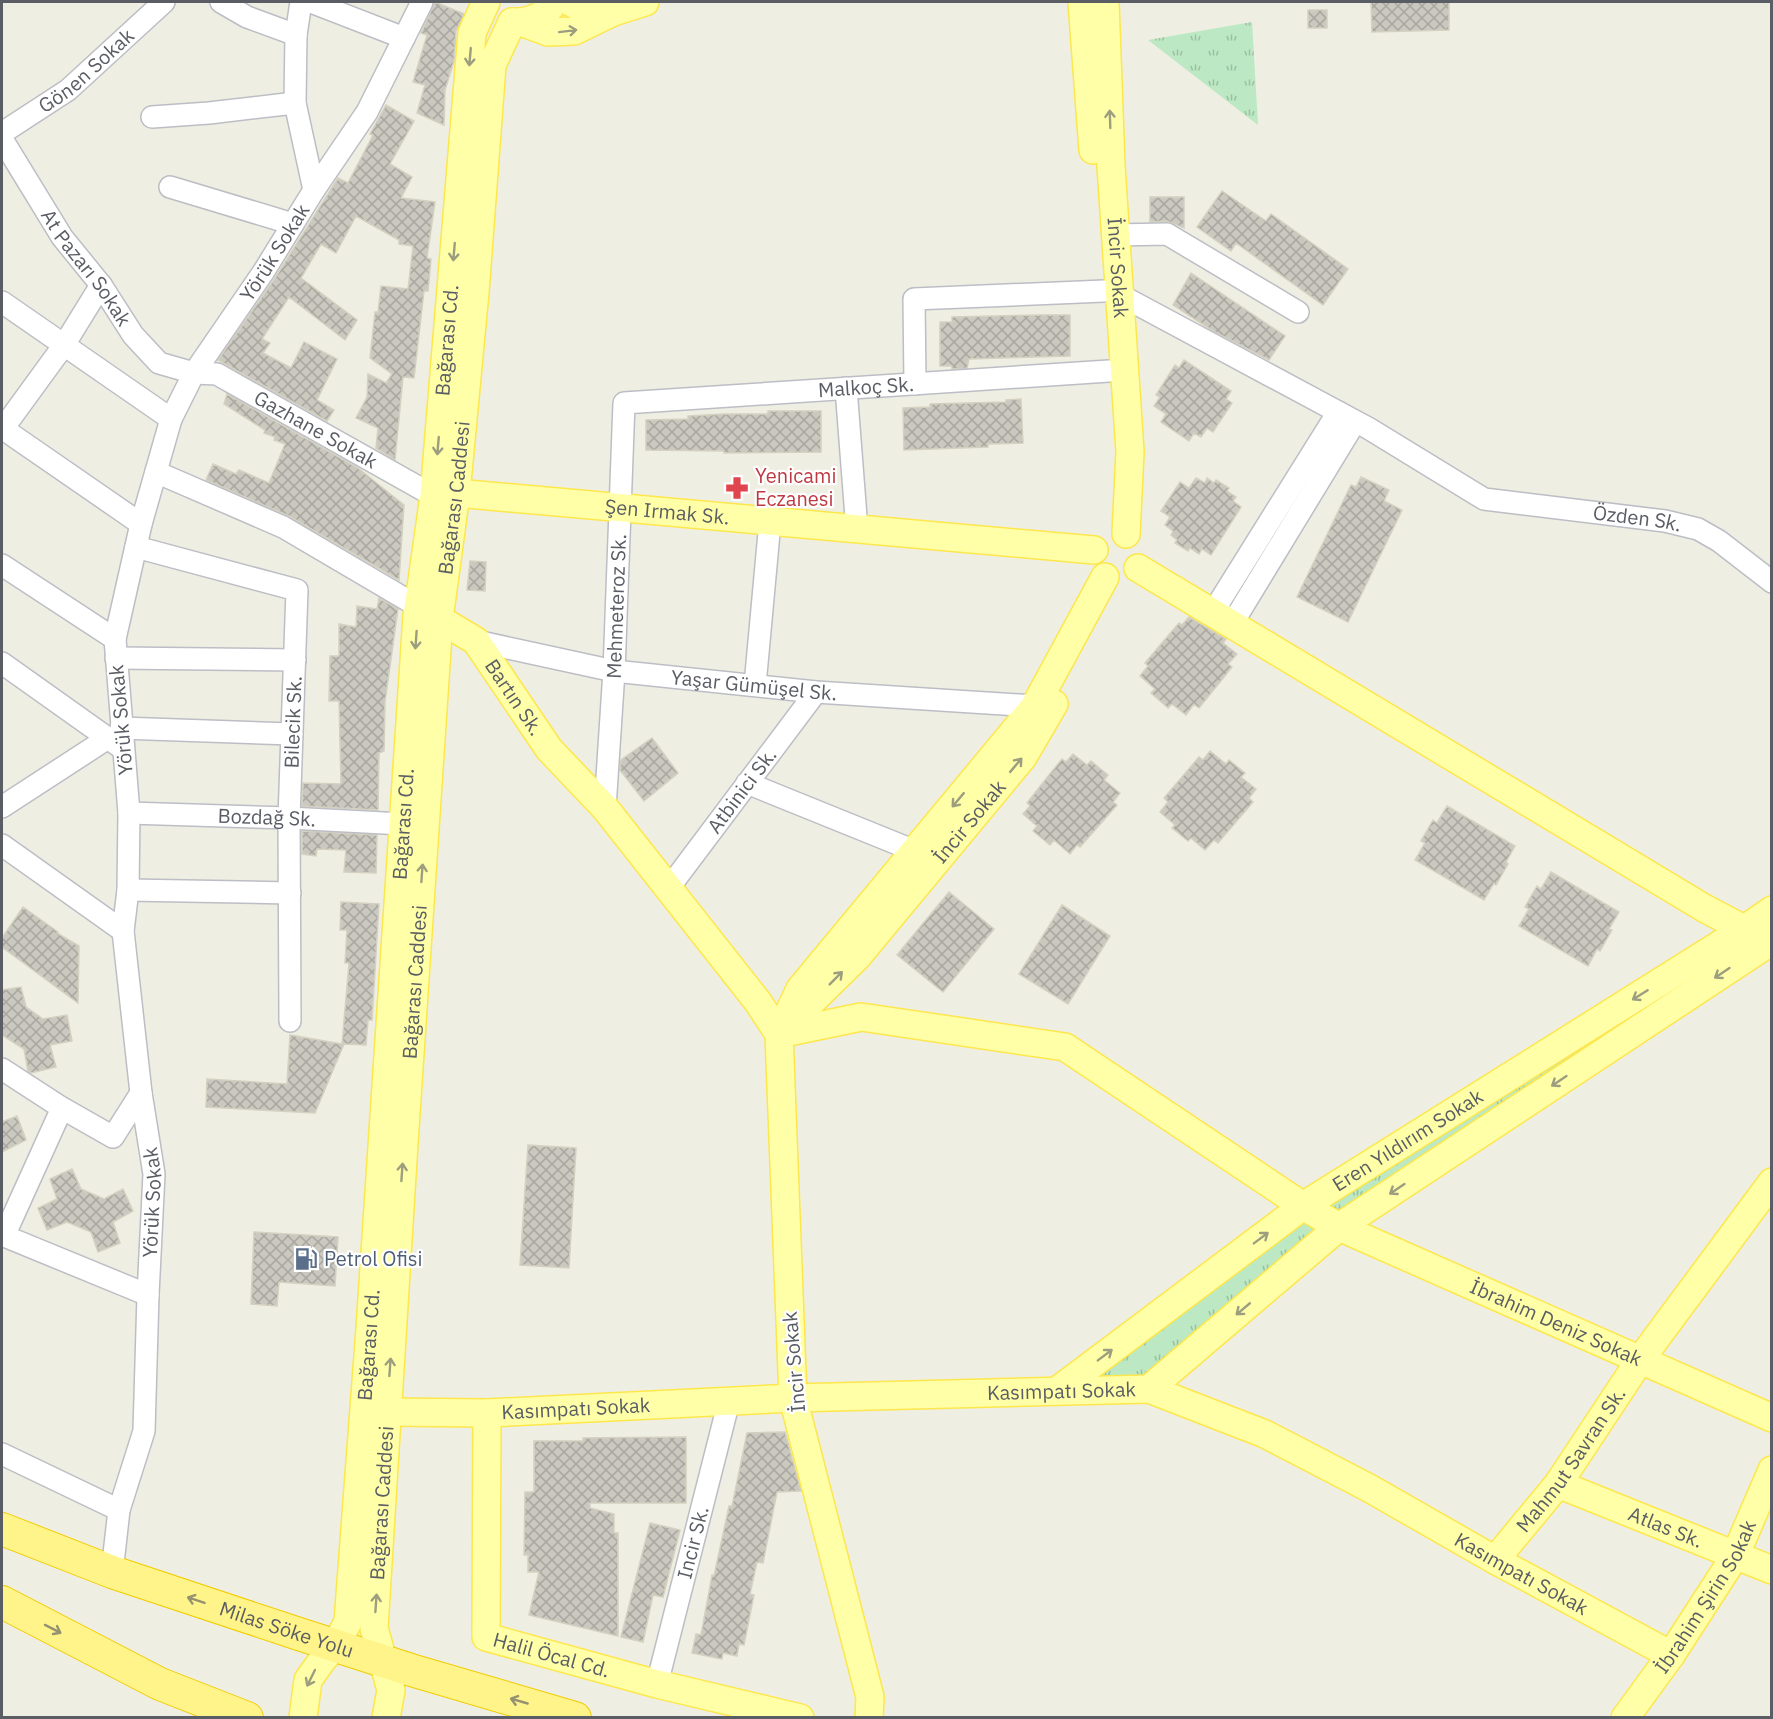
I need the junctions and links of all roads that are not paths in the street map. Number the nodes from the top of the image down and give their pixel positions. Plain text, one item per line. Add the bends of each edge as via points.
1 (164, 2) edge
2 (220, 2) edge
3 (301, 2) edge
4 (311, 2) edge
5 (422, 2) edge
6 (486, 2) edge
7 (554, 2) edge
8 (570, 2) edge
9 (645, 2) edge
10 (1082, 2) edge
11 (1106, 2) edge
12 (613, 12) junction
13 (517, 22) junction
14 (296, 35) junction
15 (404, 38) junction
16 (295, 102) junction
17 (152, 117) dead end
18 (2, 133) edge
19 (2, 139) edge
20 (170, 188) dead end
21 (314, 190) junction
22 (293, 224) junction
23 (1116, 235) junction
24 (101, 285) junction
25 (1112, 293) junction
26 (2, 302) edge
27 (1298, 312) dead end
28 (64, 345) junction
29 (1109, 372) junction
30 (194, 373) junction
31 (915, 384) junction
32 (846, 388) junction
33 (624, 403) joint
34 (1346, 417) junction
35 (171, 419) junction
36 (2, 429) edge
37 (156, 472) junction
38 (445, 495) junction
39 (621, 509) junction
40 (770, 522) junction
41 (141, 524) junction
42 (856, 530) junction
43 (1122, 533) junction
44 (136, 548) junction
45 (1094, 550) junction
46 (2, 565) edge
47 (1138, 568) junction
48 (1109, 578) junction
49 (1772, 582) edge
50 (429, 613) junction
51 (1222, 618) junction
52 (476, 642) junction
53 (116, 649) junction
54 (295, 660) junction
55 (614, 671) junction
56 (5, 672) edge
57 (755, 685) junction
58 (816, 692) junction
59 (1035, 706) junction
60 (292, 734) junction
61 (117, 738) junction
62 (747, 783) junction
63 (2, 807) edge
64 (604, 808) junction
65 (129, 813) junction
66 (290, 818) junction
67 (404, 824) junction
68 (2, 845) edge
69 (915, 851) junction
70 (668, 889) junction
71 (128, 890) junction
72 (290, 893) junction
73 (1772, 910) edge
74 (1743, 930) junction
75 (123, 931) junction
76 (1771, 941) edge
77 (290, 1021) dead end
78 (779, 1034) junction
79 (2, 1069) edge
80 (141, 1093) junction
81 (62, 1108) junction
82 (393, 1142) junction
83 (1772, 1182) edge
84 (1303, 1206) junction
85 (1339, 1227) junction
86 (3, 1235) edge
87 (148, 1295) junction
88 (1640, 1360) junction
89 (1149, 1389) junction
90 (1058, 1390) junction
91 (793, 1398) junction
92 (729, 1401) junction
93 (387, 1412) junction
94 (487, 1413) junction
95 (1772, 1418) edge
96 (2, 1454) edge
97 (1772, 1470) edge
98 (1558, 1484) junction
99 (119, 1510) junction
100 (2, 1528) edge
101 (1736, 1556) junction
102 (1495, 1560) junction
103 (1772, 1570) edge
104 (112, 1572) junction
105 (2, 1602) edge
106 (335, 1646) junction
107 (1671, 1655) junction
108 (382, 1661) junction
109 (657, 1684) junction
110 (247, 1718) edge
111 (303, 1718) edge
112 (386, 1718) edge
113 (575, 1718) edge
114 (800, 1718) edge
115 (869, 1718) edge
116 (1625, 1718) edge

1 - 18 street, Gönen Sokak via 68,90
2 - 14 street via 247,17
3 - 14 street
4 - 15 street
5 - 15 street, Yörük Sokak
6 - 13 main road via 499,16
6 -> 38 main road, Bağarası Cd. via 472,33
7 - 13 main road via 534,20
8 - 12 main road via 586,10
9 - 12 main road
10 - 25 main road, İncir Sokak
23 -> 11 main road, İncir Sokak
13 -> 12 main road via 548,32 574,31
13 - 38 main road, Bağarası Caddesi via 492,64 475,292
14 - 16 street
15 - 21 street, Yörük Sokak via 367,112
16 - 17 street
16 - 21 street
19 - 24 street, At Pazarı Sokak via 62,237
20 - 22 street
21 - 22 street, Yörük Sokak
22 - 30 street, Yörük Sokak
23 - 25 main road, İncir Sokak
23 - 27 street via 1167,234
24 - 28 street
24 - 30 street, At Pazarı Sokak via 133,335 159,363
25 - 29 main road, İncir Sokak
25 - 31 street via 914,299
25 - 34 street
25 - 43 main road, İncir Sokak via 1130,452
26 - 28 street
28 - 35 street
28 - 36 street
29 - 31 street, Malkoç Sk.
29 - 43 main road, İncir Sokak
30 - 35 street, Yörük Sokak
30 - 38 street, Gazhane Sokak via 217,374
31 - 32 street, Malkoç Sk.
32 - 33 street, Malkoç Sk.
32 - 42 street
33 - 39 street, Mehmeteroz Sk.
34 - 49 street, Özden Sk. via 1484,499 1665,521 1698,529
34 - 51 street
35 - 37 street, Yörük Sokak
36 - 41 street
37 - 41 street, Yörük Sokak
37 - 50 street, Bartın Sk. via 283,527
38 - 39 main road, Şen Irmak Sk.
38 - 50 main road, Bağarası Caddesi
39 - 40 main road, Şen Irmak Sk.
39 - 55 street, Mehmeteroz Sk.
40 - 42 main road, Şen Irmak Sk.
40 - 57 street
41 - 44 street, Yörük Sokak
42 - 45 main road, Şen Irmak Sk.
43 - 45 main road via 1102,537
43 - 47 main road via 1138,544
44 - 53 street, Yörük Sokak
44 - 54 street, Bilecik Sk. via 297,590
45 - 48 main road via 1095,566
46 - 53 street
47 - 48 main road via 1127,578
47 - 51 main road
48 - 59 main road, İncir Sokak
78 -> 48 main road, İncir Sokak via 858,957 1023,757 1077,668
50 - 52 main road, Bartın Sk.
50 -> 67 main road, Bağarası Cd.
82 -> 50 main road, Bağarası Caddesi
51 - 74 main road
52 - 55 street, Yaşar Gümüşel Sk.
52 - 64 main road, Bartın Sk. via 549,749
53 - 54 street
53 - 61 street, Yörük Sokak
54 - 60 street, Bilecik Sk.
55 - 57 street, Yaşar Gümüşel Sk.
55 - 64 street, Mehmeteroz Sk.
56 - 61 street
57 - 58 street, Yaşar Gümüşel Sk.
58 - 59 street, Yaşar Gümüşel Sk.
58 - 62 street, Atbinici Sk.
59 -> 69 main road, İncir Sokak
60 - 61 street
60 - 66 street, Bilecik Sk.
61 - 63 street
61 - 65 street, Yörük Sokak
62 - 69 street
62 - 70 street, Atbinici Sk.
64 - 70 main road, Bartın Sk.
65 - 66 street, Bozdağ Sk.
65 - 71 street, Yörük Sokak
66 - 67 street, Bozdağ Sk.
66 - 72 street, Bilecik Sk.
67 - 82 main road, Bağarası Cd.
68 - 75 street
69 - 78 main road, İncir Sokak via 800,989
70 - 78 main road, Bartın Sk.
71 - 72 street
71 - 75 street, Yörük Sokak
72 - 77 street, Bilecik Sk.
73 - 74 main road, Eren Yıldırım Sokak
74 - 76 main road
74 -> 84 main road, Eren Yıldırım Sokak
75 - 80 street, Yörük Sokak
76 -> 85 main road, Eren Yıldırım Sokak
78 - 84 main road, İbrahim Deniz Sokak via 861,1017 1065,1047
78 - 91 main road, İncir Sokak
79 - 81 street
80 - 81 street via 113,1137
80 - 87 street, Yörük Sokak via 154,1174
81 - 86 street
93 -> 82 main road, Bağarası Caddesi
82 - 106 main road, Bağarası Cd. via 348,1622
83 - 88 main road, Mahmut Savran Sk.
84 - 85 main road, İbrahim Deniz Sokak
90 -> 84 main road, Eren Yıldırım Sokak
85 - 88 main road, İbrahim Deniz Sokak
85 -> 89 main road, Eren Yıldırım Sokak
86 - 87 street
87 - 99 street, Yörük Sokak via 144,1431
88 - 95 main road, İbrahim Deniz Sokak
88 - 98 main road, Mahmut Savran Sk.
89 - 90 main road, Kasımpatı Sokak
89 - 102 main road, Kasımpatı Sokak via 1265,1434
90 - 91 main road, Kasımpatı Sokak
91 - 92 main road, Kasımpatı Sokak
91 - 115 main road, İncir Sokak via 870,1697
92 - 94 main road, Kasımpatı Sokak
92 - 109 street, Incir Sk.
93 - 94 main road, Kasımpatı Sokak
108 -> 93 main road, Bağarası Caddesi via 374,1628
94 - 109 main road, Halil Öcal Cd. via 486,1637
96 - 99 street
97 - 101 main road, İbrahim Şirin Sokak
98 - 101 main road, Atlas Sk.
98 - 102 main road, Mahmut Savran Sk.
99 - 104 street, Yörük Sokak
100 - 104 highway, Milas Söke Yolu
101 - 103 main road, Atlas Sk.
101 - 107 main road, İbrahim Şirin Sokak
102 - 107 main road, Kasımpatı Sokak
106 -> 104 highway, Milas Söke Yolu
105 -> 110 highway via 160,1684
106 - 108 highway, Milas Söke Yolu
106 -> 111 main road, Bağarası Cd. via 309,1680
107 - 116 main road, İbrahim Şirin Sokak
108 - 112 main road, Bağarası Caddesi via 391,1690
113 -> 108 highway, Milas Söke Yolu
109 - 114 main road, Halil Öcal Cd.

